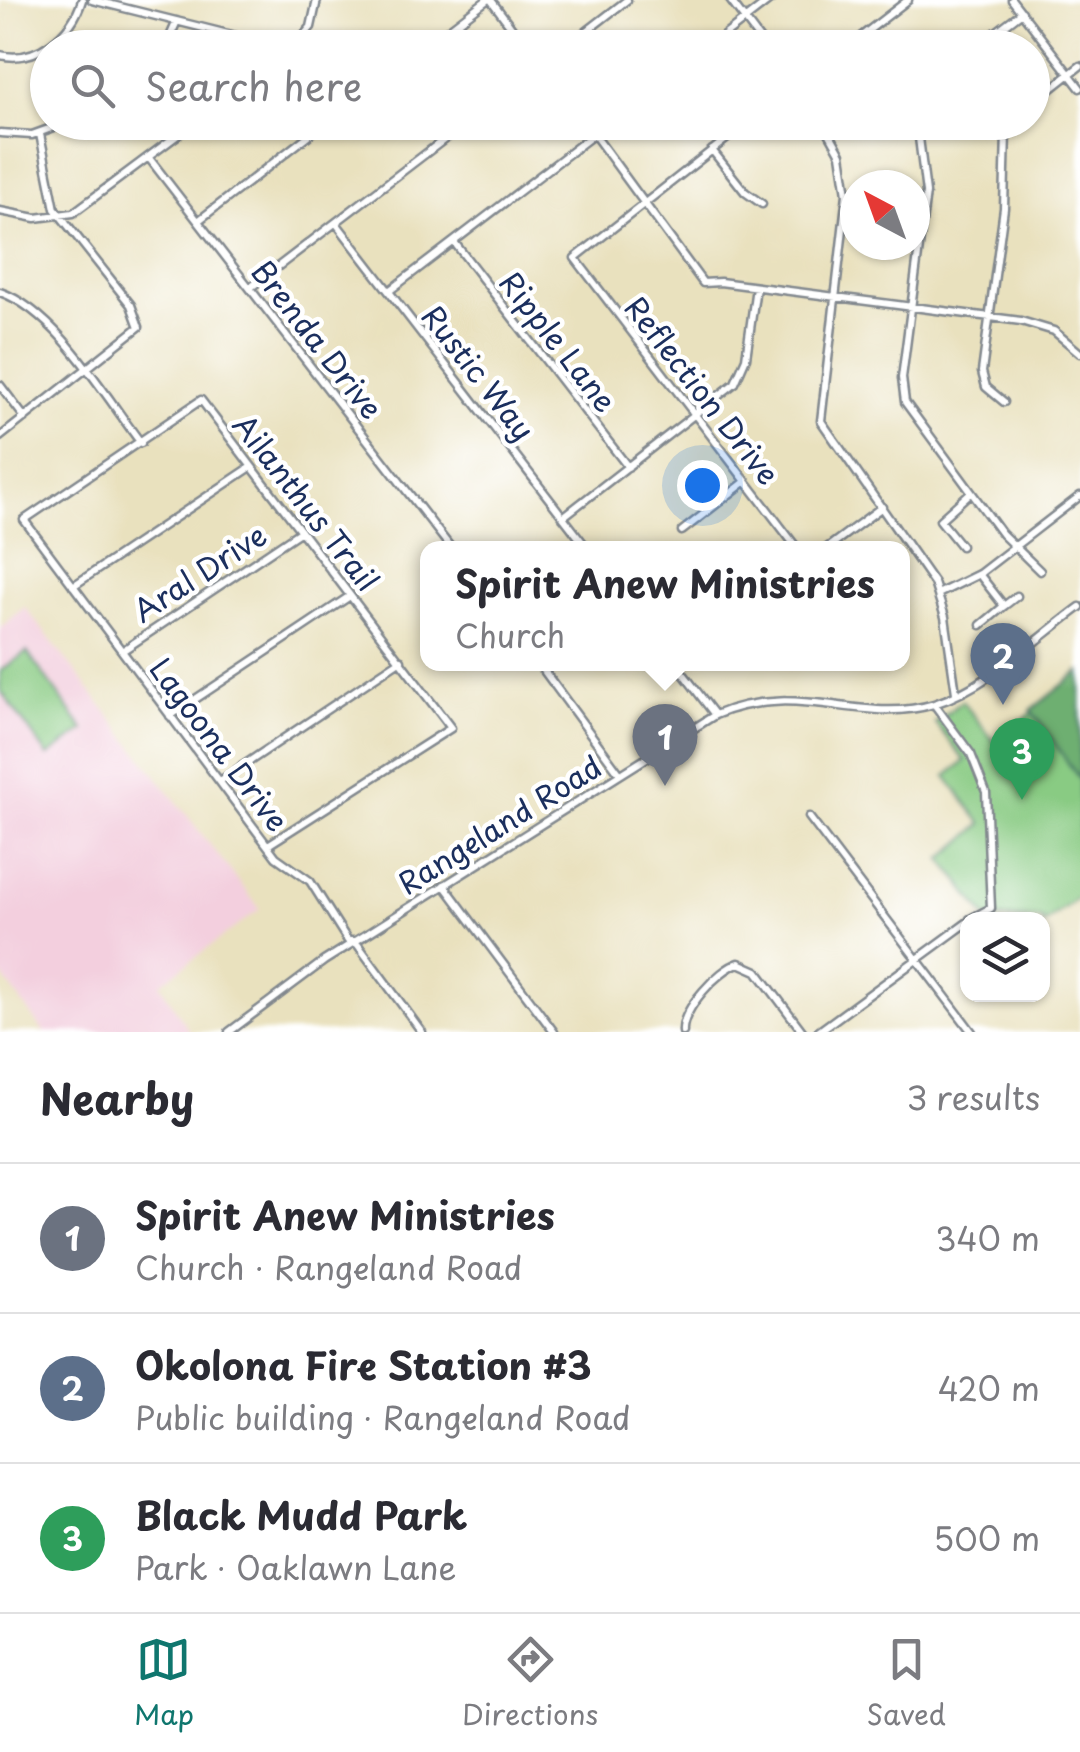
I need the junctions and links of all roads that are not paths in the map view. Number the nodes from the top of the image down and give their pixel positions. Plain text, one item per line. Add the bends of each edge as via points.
1 (82, 0) edge
2 (92, 0) edge
3 (317, 0) edge
4 (489, 0) edge
5 (627, 0) edge
6 (730, 0) edge
7 (770, 0) edge
8 (908, 0) edge
9 (1012, 0) edge
10 (1022, 12) junction
11 (744, 20) junction
12 (177, 21) junction
13 (66, 30) edge
14 (173, 30) edge
15 (212, 30) edge
16 (308, 30) edge
17 (448, 30) edge
18 (513, 30) edge
19 (588, 30) edge
20 (731, 30) edge
21 (752, 30) edge
22 (869, 30) edge
23 (999, 30) edge
24 (1036, 30) edge
25 (1050, 49) edge
26 (0, 55) edge
27 (30, 56) edge
28 (1080, 66) edge
29 (1069, 74) junction
30 (1080, 88) edge
31 (1050, 89) edge
32 (0, 133) edge
33 (30, 134) edge
34 (41, 140) edge
35 (172, 140) edge
36 (303, 140) edge
37 (444, 140) edge
38 (586, 140) edge
39 (598, 140) edge
40 (725, 140) edge
41 (834, 140) edge
42 (919, 140) edge
43 (1006, 140) edge
44 (712, 150) junction
45 (149, 158) junction
46 (645, 202) junction
47 (762, 204) dead end
48 (0, 211) edge
49 (61, 215) junction
50 (198, 221) junction
51 (336, 223) junction
52 (454, 242) junction
53 (756, 287) junction
54 (250, 288) junction
55 (389, 291) junction
56 (0, 292) edge
57 (834, 297) junction
58 (912, 307) junction
59 (989, 317) junction
60 (1080, 353) edge
61 (86, 372) junction
62 (0, 386) edge
63 (1004, 402) dead end
64 (694, 416) junction
65 (25, 418) junction
66 (0, 437) edge
67 (141, 443) junction
68 (252, 467) junction
69 (628, 467) junction
70 (746, 482) junction
71 (970, 493) junction
72 (1080, 496) edge
73 (882, 507) junction
74 (563, 517) junction
75 (682, 531) dead end
76 (301, 532) junction
77 (446, 541) edge
78 (582, 541) edge
79 (792, 541) edge
80 (836, 541) edge
81 (907, 541) edge
82 (910, 545) edge
83 (961, 546) dead end
84 (1012, 546) junction
85 (1040, 571) dead end
86 (979, 574) junction
87 (72, 586) junction
88 (938, 594) junction
89 (350, 596) junction
90 (1016, 596) dead end
91 (1004, 606) junction
92 (1080, 607) edge
93 (981, 625) dead end
94 (122, 651) junction
95 (401, 660) junction
96 (544, 671) edge
97 (682, 671) edge
98 (956, 694) junction
99 (934, 704) junction
100 (716, 714) junction
101 (170, 716) junction
102 (620, 774) junction
103 (220, 781) junction
104 (809, 817) dead end
105 (268, 845) junction
106 (444, 885) junction
107 (984, 912) edge
108 (960, 928) edge
109 (355, 941) junction
110 (917, 960) junction
111 (229, 1032) edge
112 (422, 1032) edge
113 (554, 1032) edge
114 (683, 1032) edge
115 (803, 1032) edge
116 (818, 1032) edge
117 (972, 1032) edge

1 - 13 street
2 - 12 street
3 - 16 street
4 - 17 street
4 - 18 street
5 - 19 street
6 - 11 street
7 - 11 street
8 - 22 street
9 - 10 street
10 - 23 street
10 - 24 street
11 - 20 street
11 - 21 street
12 - 14 street
12 - 15 street
25 - 29 street
26 - 27 street
28 - 29 street
29 - 30 street
29 - 31 street
32 - 33 street
34 - 49 street
35 - 45 street
36 - 50 street
37 - 51 street
38 - 52 street
39 - 46 street
40 - 44 street
41 - 57 street via 847,181
42 - 58 street via 926,193
43 - 59 street
44 - 46 street
44 - 47 street via 744,192
45 - 49 street via 84,207
45 - 50 street, Brenda Drive
46 - 53 street via 703,284
46 - 64 street, Reflection Drive via 574,258
48 - 49 street
49 - 61 street via 139,320 132,336
50 - 54 street, Brenda Drive
51 - 54 street
51 - 55 street, Rustic Way
52 - 55 street
52 - 69 street, Ripple Lane
53 - 57 street
53 - 64 street via 742,371
54 - 77 street, Brenda Drive
55 - 74 street, Rustic Way
56 - 61 street via 45,320
57 - 58 street
57 - 73 street via 820,421
58 - 59 street
58 - 71 street via 904,402
59 - 60 street via 1048,328
59 - 63 street via 983,377
61 - 65 street
61 - 67 street
62 - 65 street
64 - 69 street
64 - 70 street, Reflection Drive
65 - 66 street
67 - 68 street, Ailanthus Trail via 200,400
67 - 87 street, Lagoona Drive via 24,520
68 - 76 street, Ailanthus Trail
68 - 87 street
69 - 74 street
70 - 75 street
70 - 79 street, Reflection Drive
71 - 83 street via 940,520
71 - 84 street
72 - 84 street
73 - 80 street
73 - 81 street
74 - 78 street, Rustic Way
76 - 89 street, Ailanthus Trail
76 - 94 street, Aral Drive
82 - 88 street
84 - 85 street
84 - 86 street
86 - 88 street
86 - 91 street
87 - 94 street, Lagoona Drive
88 - 98 street
89 - 95 street, Ailanthus Trail
89 - 101 street
90 - 91 street
91 - 93 street
92 - 98 street, Rangeland Road
94 - 101 street, Lagoona Drive
95 - 103 street
95 - 105 street, Ailanthus Trail via 451,728
96 - 102 street
97 - 100 street
98 - 99 street, Rangeland Road
99 - 100 street, Rangeland Road via 883,708 775,698
99 - 107 street via 974,759 989,808 991,902
100 - 102 street, Rangeland Road
101 - 103 street, Lagoona Drive
102 - 106 street, Rangeland Road
103 - 105 street, Lagoona Drive
104 - 110 street
105 - 109 street, Lagoona Drive via 310,881 348,941
106 - 109 street, Rangeland Road
106 - 113 street
108 - 110 street
109 - 111 street, Rangeland Road
109 - 112 street, Lagoona Drive
110 - 116 street
110 - 117 street
114 - 115 street via 688,1012 728,967 741,963 757,972

